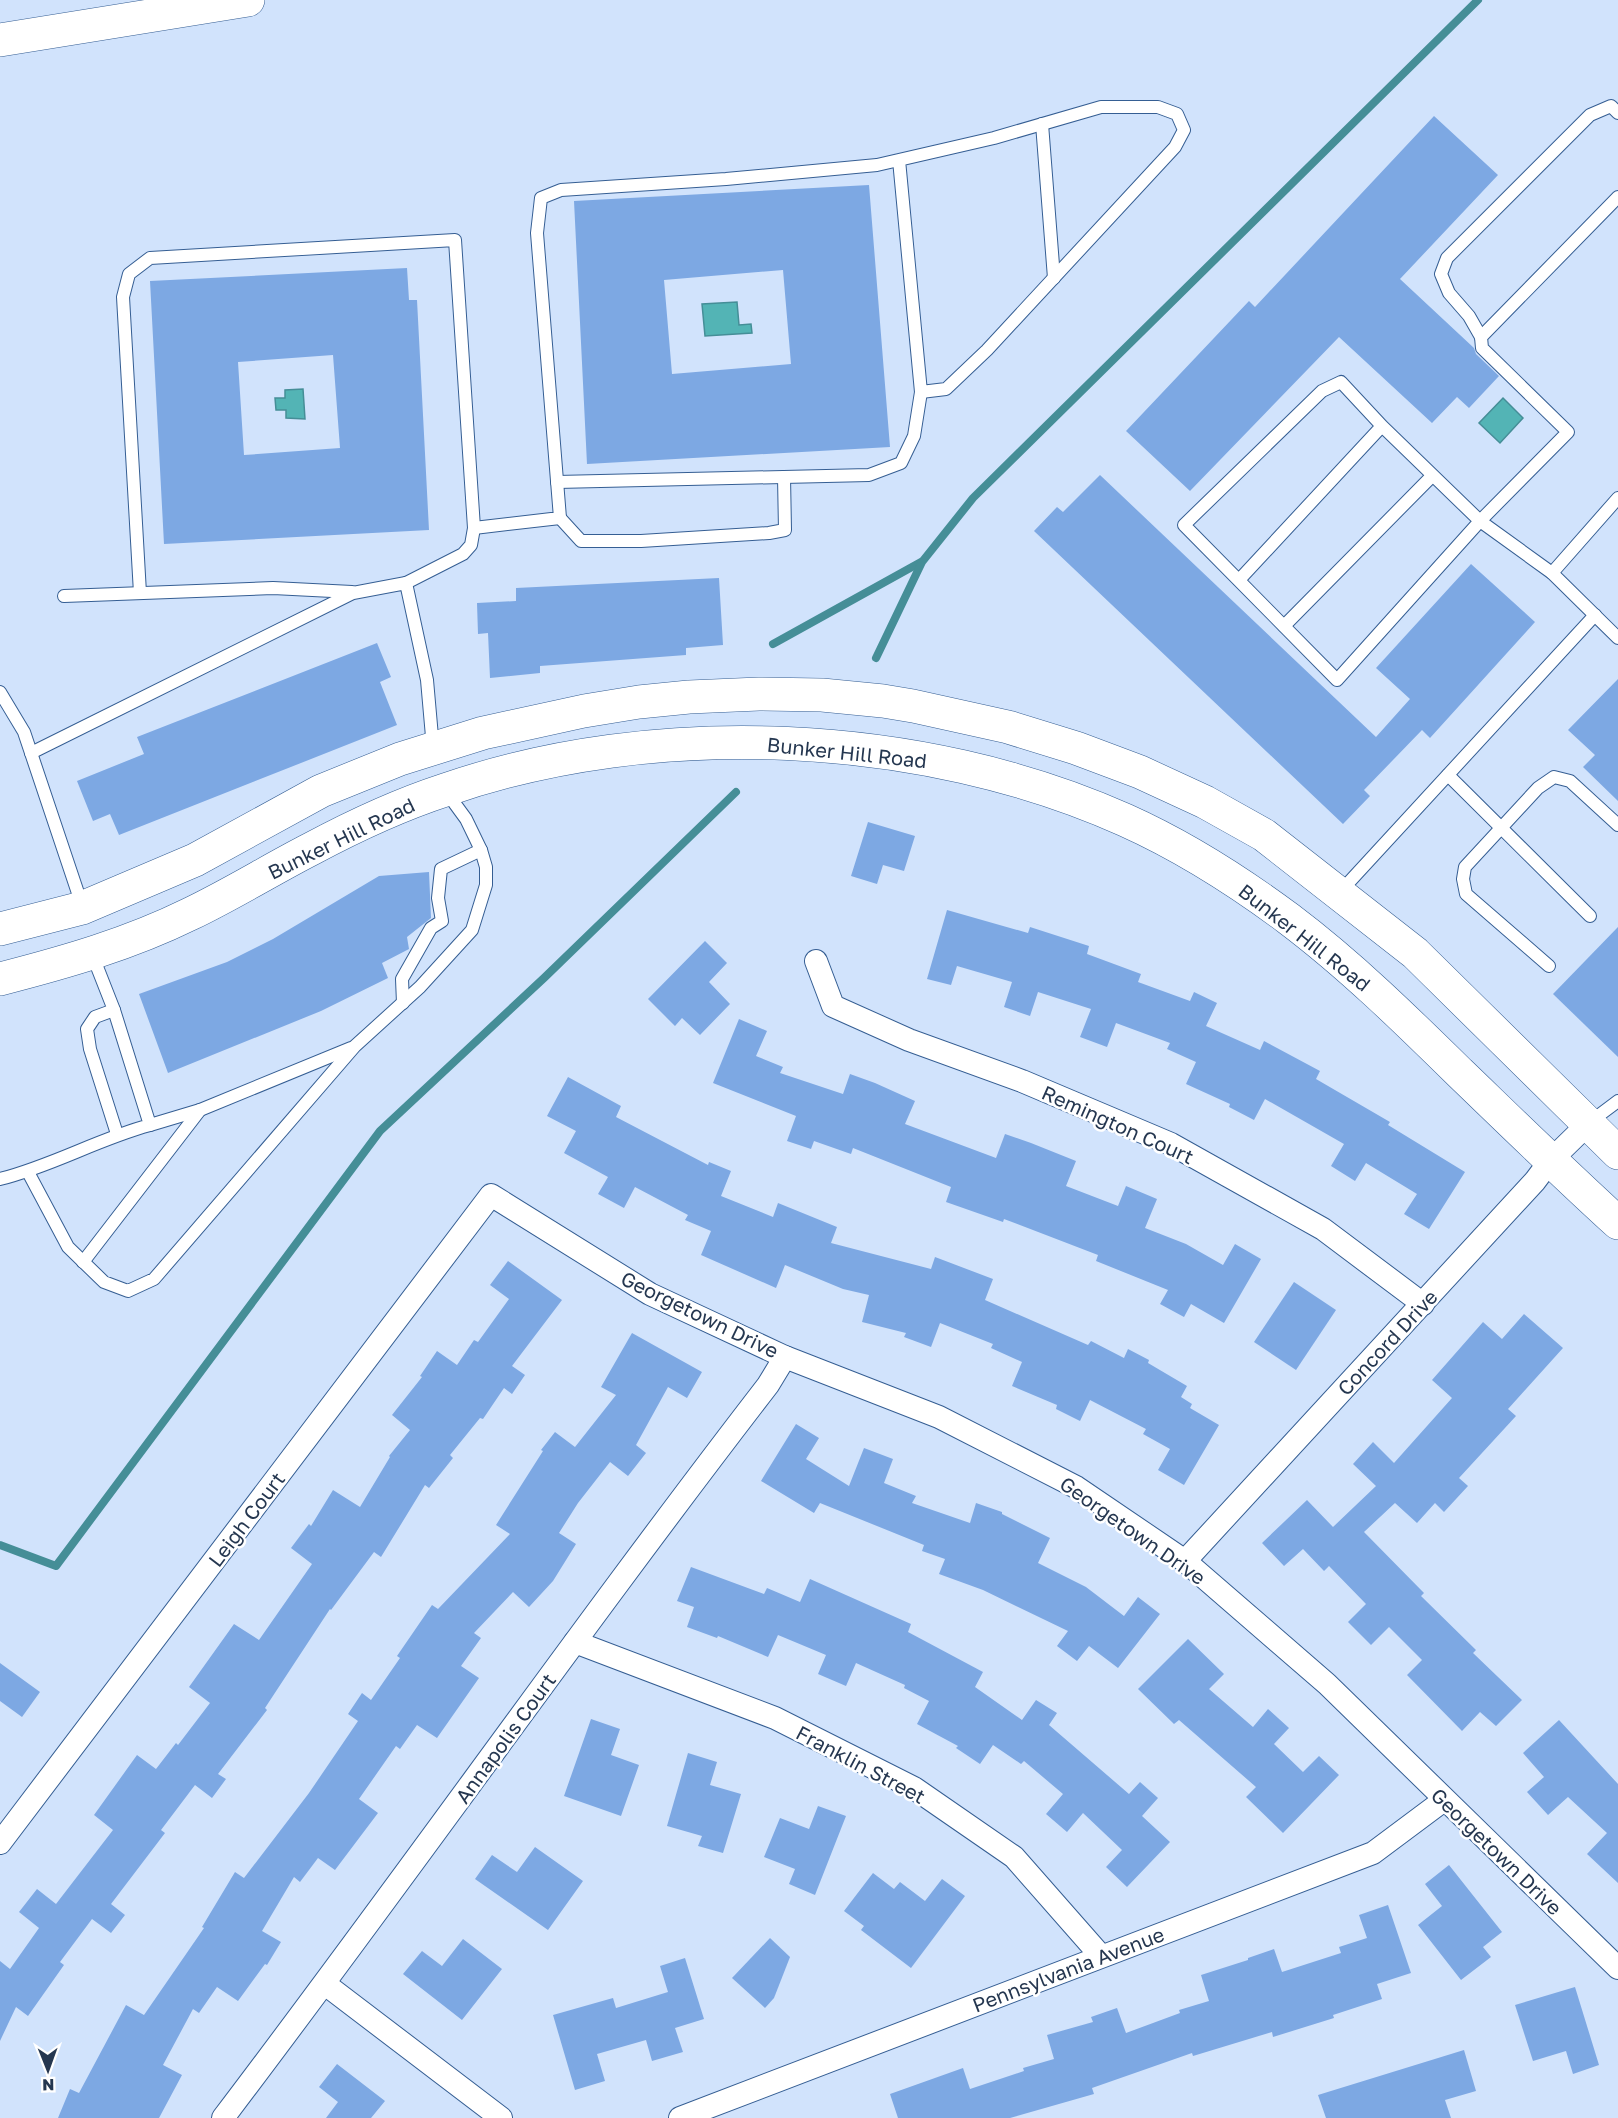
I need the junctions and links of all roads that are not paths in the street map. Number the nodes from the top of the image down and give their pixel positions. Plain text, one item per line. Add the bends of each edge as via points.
1 (248, 0) edge
2 (0, 40) edge
3 (1618, 113) edge
4 (1042, 124) junction
5 (899, 160) junction
6 (1618, 197) edge
7 (1054, 278) junction
8 (1482, 337) junction
9 (921, 392) junction
10 (1382, 426) junction
11 (1432, 476) junction
12 (784, 477) junction
13 (557, 482) junction
14 (1618, 498) edge
15 (560, 518) junction
16 (1480, 521) junction
17 (474, 528) junction
18 (1552, 573) junction
19 (1239, 580) junction
20 (406, 583) junction
21 (353, 592) junction
22 (140, 593) junction
23 (64, 596) dead end
24 (1595, 615) junction
25 (1284, 626) junction
26 (1618, 638) edge
27 (0, 692) edge
28 (434, 749) junction
29 (31, 753) junction
30 (1448, 775) junction
31 (444, 790) junction
32 (1618, 825) edge
33 (1501, 827) junction
34 (481, 850) junction
35 (1339, 893) junction
36 (82, 908) junction
37 (1590, 916) dead end
38 (0, 929) edge
39 (92, 954) junction
40 (816, 961) dead end
41 (1549, 966) dead end
42 (0, 979) edge
43 (403, 1003) junction
44 (114, 1010) junction
45 (355, 1046) junction
46 (1618, 1101) edge
47 (200, 1110) junction
48 (1589, 1123) junction
49 (150, 1125) junction
50 (117, 1134) junction
51 (1618, 1153) edge
52 (1551, 1161) junction
53 (28, 1172) junction
54 (0, 1179) edge
55 (491, 1195) joint
56 (1618, 1224) edge
57 (83, 1262) junction
58 (1423, 1304) junction
59 (785, 1357) junction
60 (1185, 1561) junction
61 (575, 1642) junction
62 (1444, 1800) junction
63 (0, 1843) edge
64 (1101, 1956) junction
65 (1618, 1968) edge
66 (325, 1984) junction
67 (224, 2118) edge
68 (501, 2118) edge
69 (680, 2118) edge

1 - 2 main road
3 - 8 lane via 1611,106 1590,114 1447,258 1441,274 1449,293
4 - 5 lane
4 - 7 lane
4 - 7 lane via 1101,107 1158,106 1177,114 1184,130 1175,147
5 - 9 lane
5 - 13 lane via 726,179 561,190 541,198 537,233
6 - 8 lane
7 - 9 lane via 946,389
8 - 16 lane via 1482,348 1568,432
9 - 12 lane via 914,436 901,462 869,475
10 - 11 lane
10 - 19 lane
10 - 19 lane via 1341,382 1322,391 1184,525
11 - 16 lane
11 - 25 lane
12 - 13 lane
12 - 15 lane via 785,530 770,533 581,541
13 - 15 lane
14 - 18 lane
15 - 17 lane
16 - 18 lane
16 - 25 lane via 1338,680
17 - 20 lane via 471,545 463,554
17 - 22 lane via 455,240 150,258 129,274 123,297
18 - 24 lane
19 - 25 lane
20 - 21 lane
20 - 28 lane via 427,680
21 - 22 lane via 273,588
21 - 29 lane
22 - 23 lane
24 - 26 lane
24 - 30 lane
27 - 29 lane via 24,732
28 - 31 main road
28 - 35 main road via 560,715 669,699 822,695 903,704 1008,727 1140,772 1264,835
28 - 36 main road via 321,791 195,860
29 - 36 lane
30 - 33 lane
30 - 35 lane
31 - 34 lane via 466,819
31 - 39 main road, Bunker Hill Road via 365,822 140,938
31 - 52 main road, Bunker Hill Road via 524,768 634,748 776,743 897,753 970,768 1060,795 1160,837 1213,866 1289,919 1392,1006
32 - 33 lane via 1570,781 1554,777
33 - 37 lane
33 - 41 lane via 1465,867 1462,879 1466,894
34 - 43 lane via 486,885 472,930
34 - 43 lane via 441,869 438,898 442,921 431,928 402,979
35 - 48 main road via 1415,953
36 - 38 main road
36 - 39 main road
39 - 42 main road, Bunker Hill Road
39 - 44 lane
40 - 58 street, Remington Court via 833,1006 1171,1144 1323,1229
43 - 45 lane
44 - 49 lane
44 - 50 lane via 94,1017 87,1029
45 - 47 lane
45 - 57 lane via 154,1279 128,1291 104,1282
46 - 48 lane
47 - 49 lane
47 - 57 lane
48 - 51 main road
48 - 52 street, Concord Drive
49 - 50 lane
50 - 53 lane
52 - 56 main road, Bunker Hill Road
52 - 58 street, Concord Drive
53 - 54 lane
53 - 57 lane via 68,1247
55 - 59 street, Georgetown Drive via 650,1294
55 - 63 street, Leigh Court
58 - 60 street, Concord Drive
59 - 60 street, Georgetown Drive via 939,1417 1065,1481
59 - 61 street, Annapolis Court
60 - 62 street, Georgetown Drive via 1327,1684
61 - 64 street, Franklin Street via 775,1718 914,1788 1014,1857
61 - 66 street, Annapolis Court
62 - 64 street, Pennsylvania Avenue via 1373,1853
62 - 65 street, Georgetown Drive
64 - 69 street, Pennsylvania Avenue
66 - 67 street, Annapolis Court
66 - 68 street

